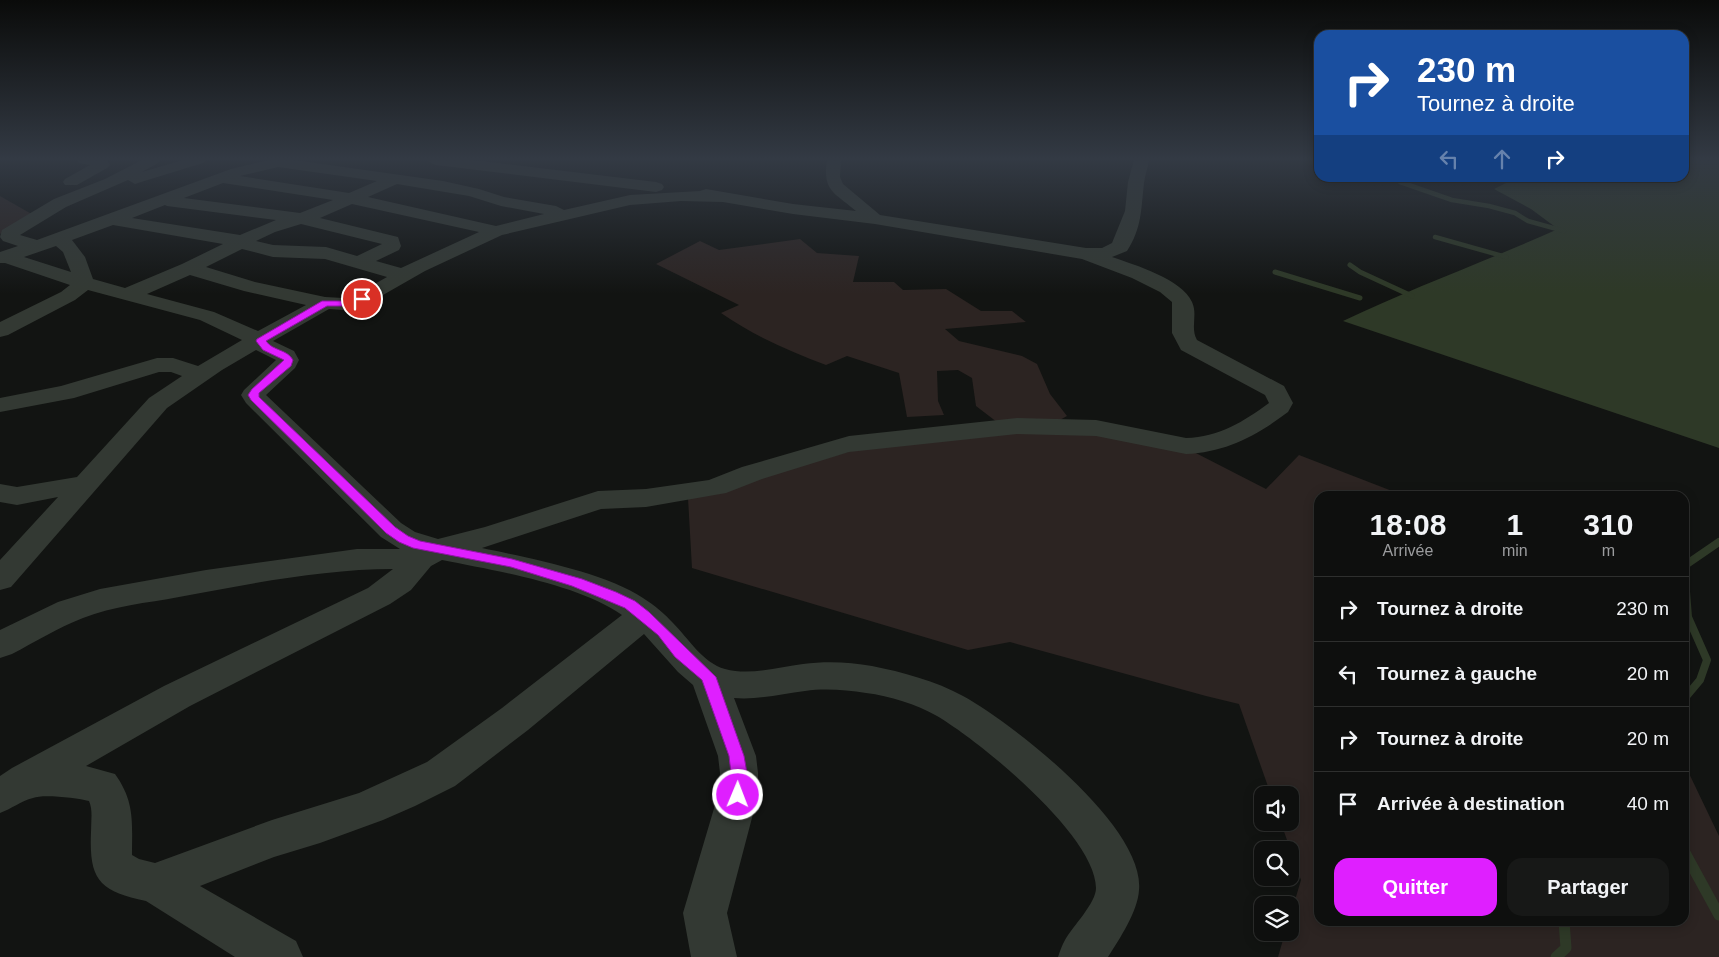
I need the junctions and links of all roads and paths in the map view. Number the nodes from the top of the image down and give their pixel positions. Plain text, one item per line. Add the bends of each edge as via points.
1 (50, 205) edge
2 (58, 205) edge
3 (151, 205) edge
4 (198, 205) edge
5 (335, 205) edge
6 (386, 205) edge
7 (521, 205) edge
8 (610, 205) edge
9 (768, 205) edge
10 (858, 205) edge
11 (1134, 205) edge
12 (565, 213) junction
13 (44, 214) junction
14 (300, 218) junction
15 (875, 219) junction
16 (111, 220) junction
17 (496, 231) junction
18 (57, 239) junction
19 (241, 241) junction
20 (36, 246) junction
21 (1086, 254) junction
22 (3, 258) edge
23 (358, 263) junction
24 (189, 268) junction
25 (403, 275) junction
26 (84, 283) junction
27 (126, 295) junction
28 (325, 303) junction
29 (0, 330) edge
30 (260, 341) junction
31 (200, 374) junction
32 (0, 405) edge
33 (86, 484) junction
34 (0, 494) edge
35 (429, 554) junction
36 (0, 579) edge
37 (644, 616) junction
38 (0, 645) edge
39 (708, 677) junction
40 (13, 788) edge
41 (155, 883) junction
42 (280, 957) edge
43 (714, 957) edge
44 (1081, 957) edge

1 - 13 street
2 - 13 street
3 - 16 street
4 - 14 street
5 - 14 street
6 - 17 street
7 - 12 street
8 - 12 street
9 - 15 street
10 - 15 street
11 - 21 street via 1120,247 1105,253
12 - 17 street
13 - 20 street via 8,234
14 - 19 street
14 - 23 street via 392,241 392,246 383,252
15 - 21 street
16 - 18 street
16 - 19 street
17 - 25 street
18 - 20 street
18 - 26 street via 64,241 72,251
19 - 23 street via 273,251 326,253
19 - 24 street
20 - 22 street
21 - 35 street via 1174,292 1185,313 1180,323 1183,338 1189,345 1275,391 1280,398 1279,407 1246,432 1201,446 1186,446 1096,428 1017,426 849,444 716,487 679,494 598,500
22 - 26 street
23 - 25 street
24 - 27 street
24 - 28 street via 251,287
25 - 28 street via 362,299 344,304
26 - 27 street
26 - 29 street via 68,296
27 - 30 street via 207,316
28 - 30 street
30 - 31 street
30 - 35 street via 288,360 256,391 255,398 391,530
31 - 32 street via 173,365 157,365 65,393
31 - 33 street via 158,403
33 - 34 street via 18,496
33 - 36 street
35 - 37 street via 512,563 611,595
35 - 38 street via 357,559 100,600 70,610
35 - 40 street via 379,596 184,692
37 - 39 street
37 - 41 street via 515,720 441,774 369,808 272,839
39 - 43 street via 739,773 738,795 705,913
39 - 44 street via 745,684 815,676 872,681 949,706 1000,740 1065,799 1115,866 1118,890 1103,924
40 - 41 street via 75,781 101,786 110,798 113,866 132,878
41 - 42 street

